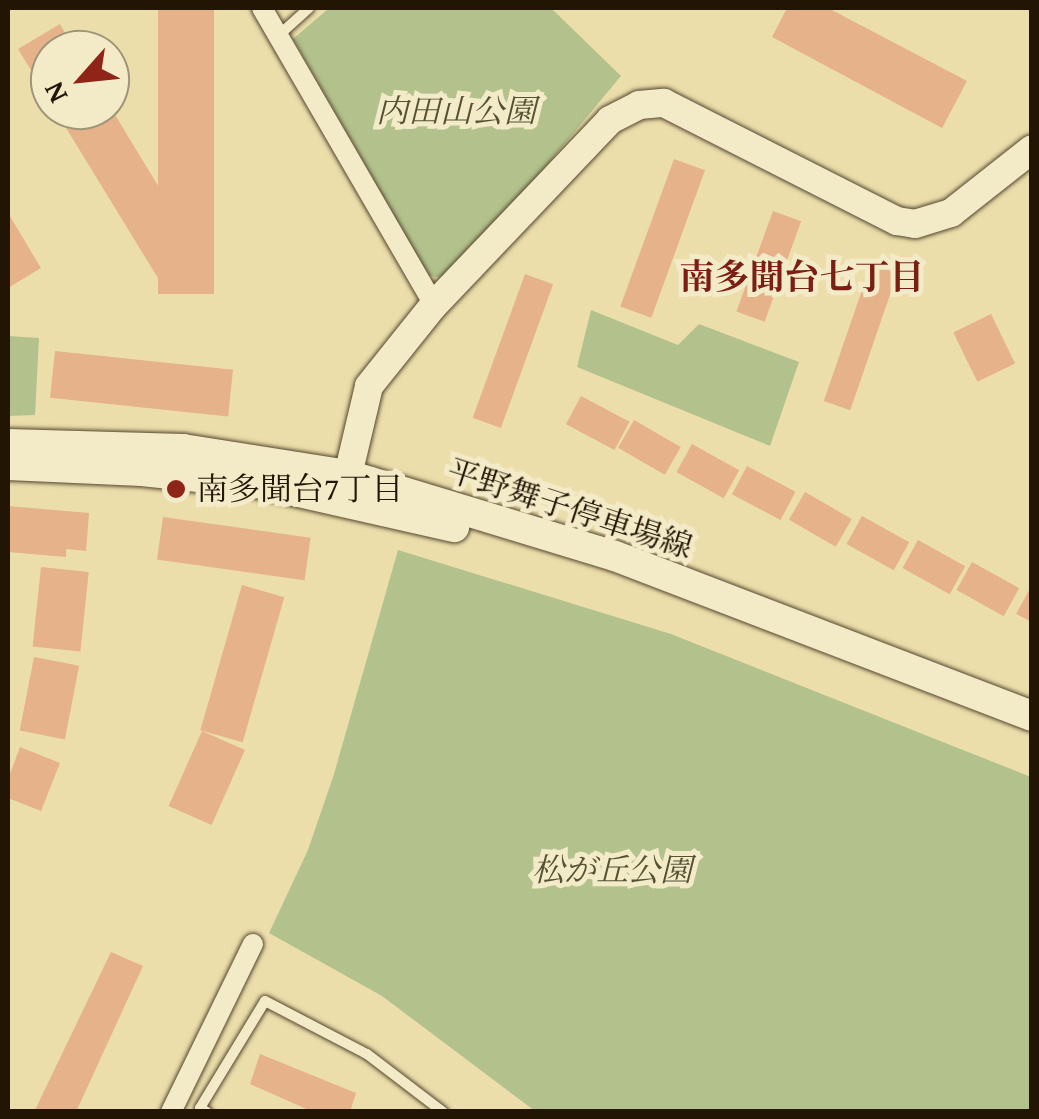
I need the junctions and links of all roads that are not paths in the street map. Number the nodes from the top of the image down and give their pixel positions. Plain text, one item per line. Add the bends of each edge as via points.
1 (262, 8) edge
2 (308, 8) edge
3 (279, 35) junction
4 (1032, 149) edge
5 (434, 305) junction
6 (8, 444) edge
7 (8, 465) edge
8 (348, 488) junction
9 (1032, 716) edge
10 (1032, 732) edge
11 (253, 944) dead end
12 (175, 1103) edge
13 (202, 1110) edge
14 (442, 1112) edge

1 - 3 street
2 - 3 lane
3 - 5 street
4 - 5 street via 951,212 915,224 896,221 664,103 639,105 610,120
5 - 8 street via 369,386
6 - 8 main road, 平野舞子停車場線 via 183,448
7 - 8 main road, 平野舞子停車場線
8 - 9 main road, 平野舞子停車場線 via 615,556
8 - 10 main road, 平野舞子停車場線 via 662,591
11 - 12 street
12 - 13 lane
13 - 14 lane via 265,1002 366,1054

